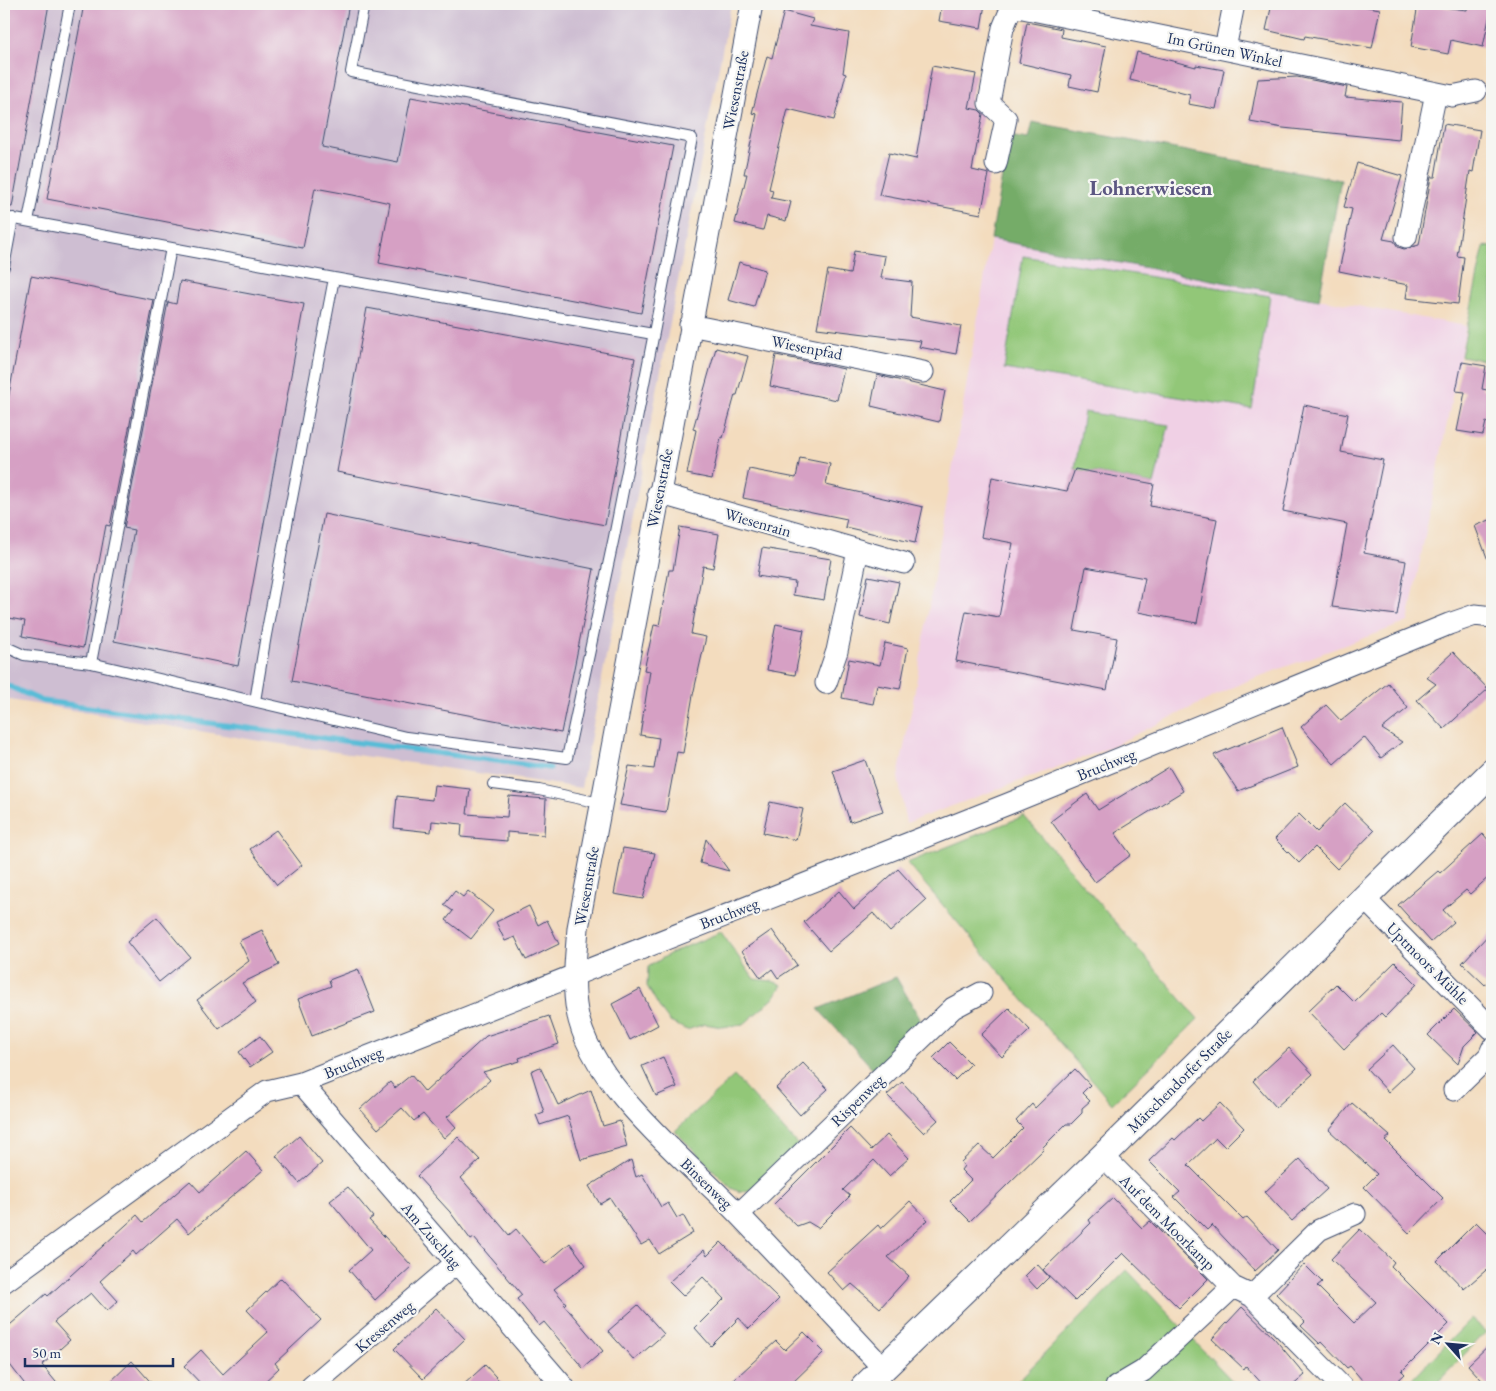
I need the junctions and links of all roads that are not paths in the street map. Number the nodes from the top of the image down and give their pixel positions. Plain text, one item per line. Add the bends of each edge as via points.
1 (70, 4) edge
2 (364, 4) edge
3 (752, 4) edge
4 (1234, 4) edge
5 (1013, 5) edge
6 (1225, 49) junction
7 (1476, 91) dead end
8 (1436, 92) junction
9 (996, 164) dead end
10 (8, 218) edge
11 (28, 221) junction
12 (1406, 236) dead end
13 (171, 248) junction
14 (4, 267) edge
15 (334, 278) junction
16 (690, 325) junction
17 (653, 334) junction
18 (923, 372) dead end
19 (658, 493) junction
20 (858, 550) junction
21 (904, 563) dead end
22 (1492, 617) edge
23 (4, 646) edge
24 (91, 663) junction
25 (826, 683) dead end
26 (255, 701) junction
27 (1492, 772) edge
28 (493, 784) dead end
29 (600, 802) junction
30 (1363, 898) junction
31 (575, 973) junction
32 (981, 993) dead end
33 (1492, 1029) edge
34 (1492, 1049) edge
35 (301, 1083) junction
36 (1454, 1090) dead end
37 (1103, 1156) junction
38 (739, 1214) junction
39 (1355, 1214) dead end
40 (456, 1263) junction
41 (4, 1282) edge
42 (1233, 1287) junction
43 (1252, 1296) junction
44 (883, 1368) junction
45 (311, 1387) edge
46 (564, 1387) edge
47 (864, 1387) edge
48 (1116, 1387) edge
49 (1342, 1387) edge

1 - 11 lane
2 - 17 lane via 351,72 692,138
3 - 16 street, Wiesenstraße
4 - 6 street
5 - 6 street, Im Grünen Winkel
5 - 9 street, Im Grünen Winkel via 1003,28 989,102 1006,119
6 - 8 street, Im Grünen Winkel
7 - 8 street, Im Grünen Winkel via 1452,96
8 - 12 street
10 - 11 lane
10 - 14 lane
11 - 13 lane
13 - 15 lane
13 - 24 lane
15 - 17 lane
15 - 26 lane
16 - 18 street, Wiesenpfad
16 - 19 street, Wiesenstraße
17 - 26 lane via 567,758 406,737
19 - 20 street, Wiesenrain
19 - 29 street, Wiesenstraße
20 - 21 street, Wiesenrain
20 - 25 street via 838,651
22 - 31 street, Bruchweg via 1475,615 1449,624 1008,804
23 - 24 lane via 24,656
24 - 26 lane
27 - 30 street, Märschendorfer Straße
28 - 29 lane
29 - 31 street, Wiesenstraße via 578,928
30 - 33 street, Uptmoors Mühle
30 - 37 street, Märschendorfer Straße
31 - 35 street, Bruchweg
31 - 38 street, Binsenweg via 577,1012 591,1049 610,1082
32 - 38 street, Rispenweg via 953,1008
34 - 36 street via 1489,1056
35 - 40 street, Am Zuschlag
35 - 41 street, Bruchweg via 268,1091
37 - 42 street, Auf dem Moorkamp
37 - 44 street, Märschendorfer Straße
38 - 44 street, Binsenweg
39 - 43 street via 1319,1230
40 - 45 street, Kressenweg
40 - 46 street, Am Zuschlag
42 - 43 street, Auf dem Moorkamp
42 - 48 street via 1143,1371
43 - 49 street, Auf dem Moorkamp
44 - 47 street, Märschendorfer Straße

